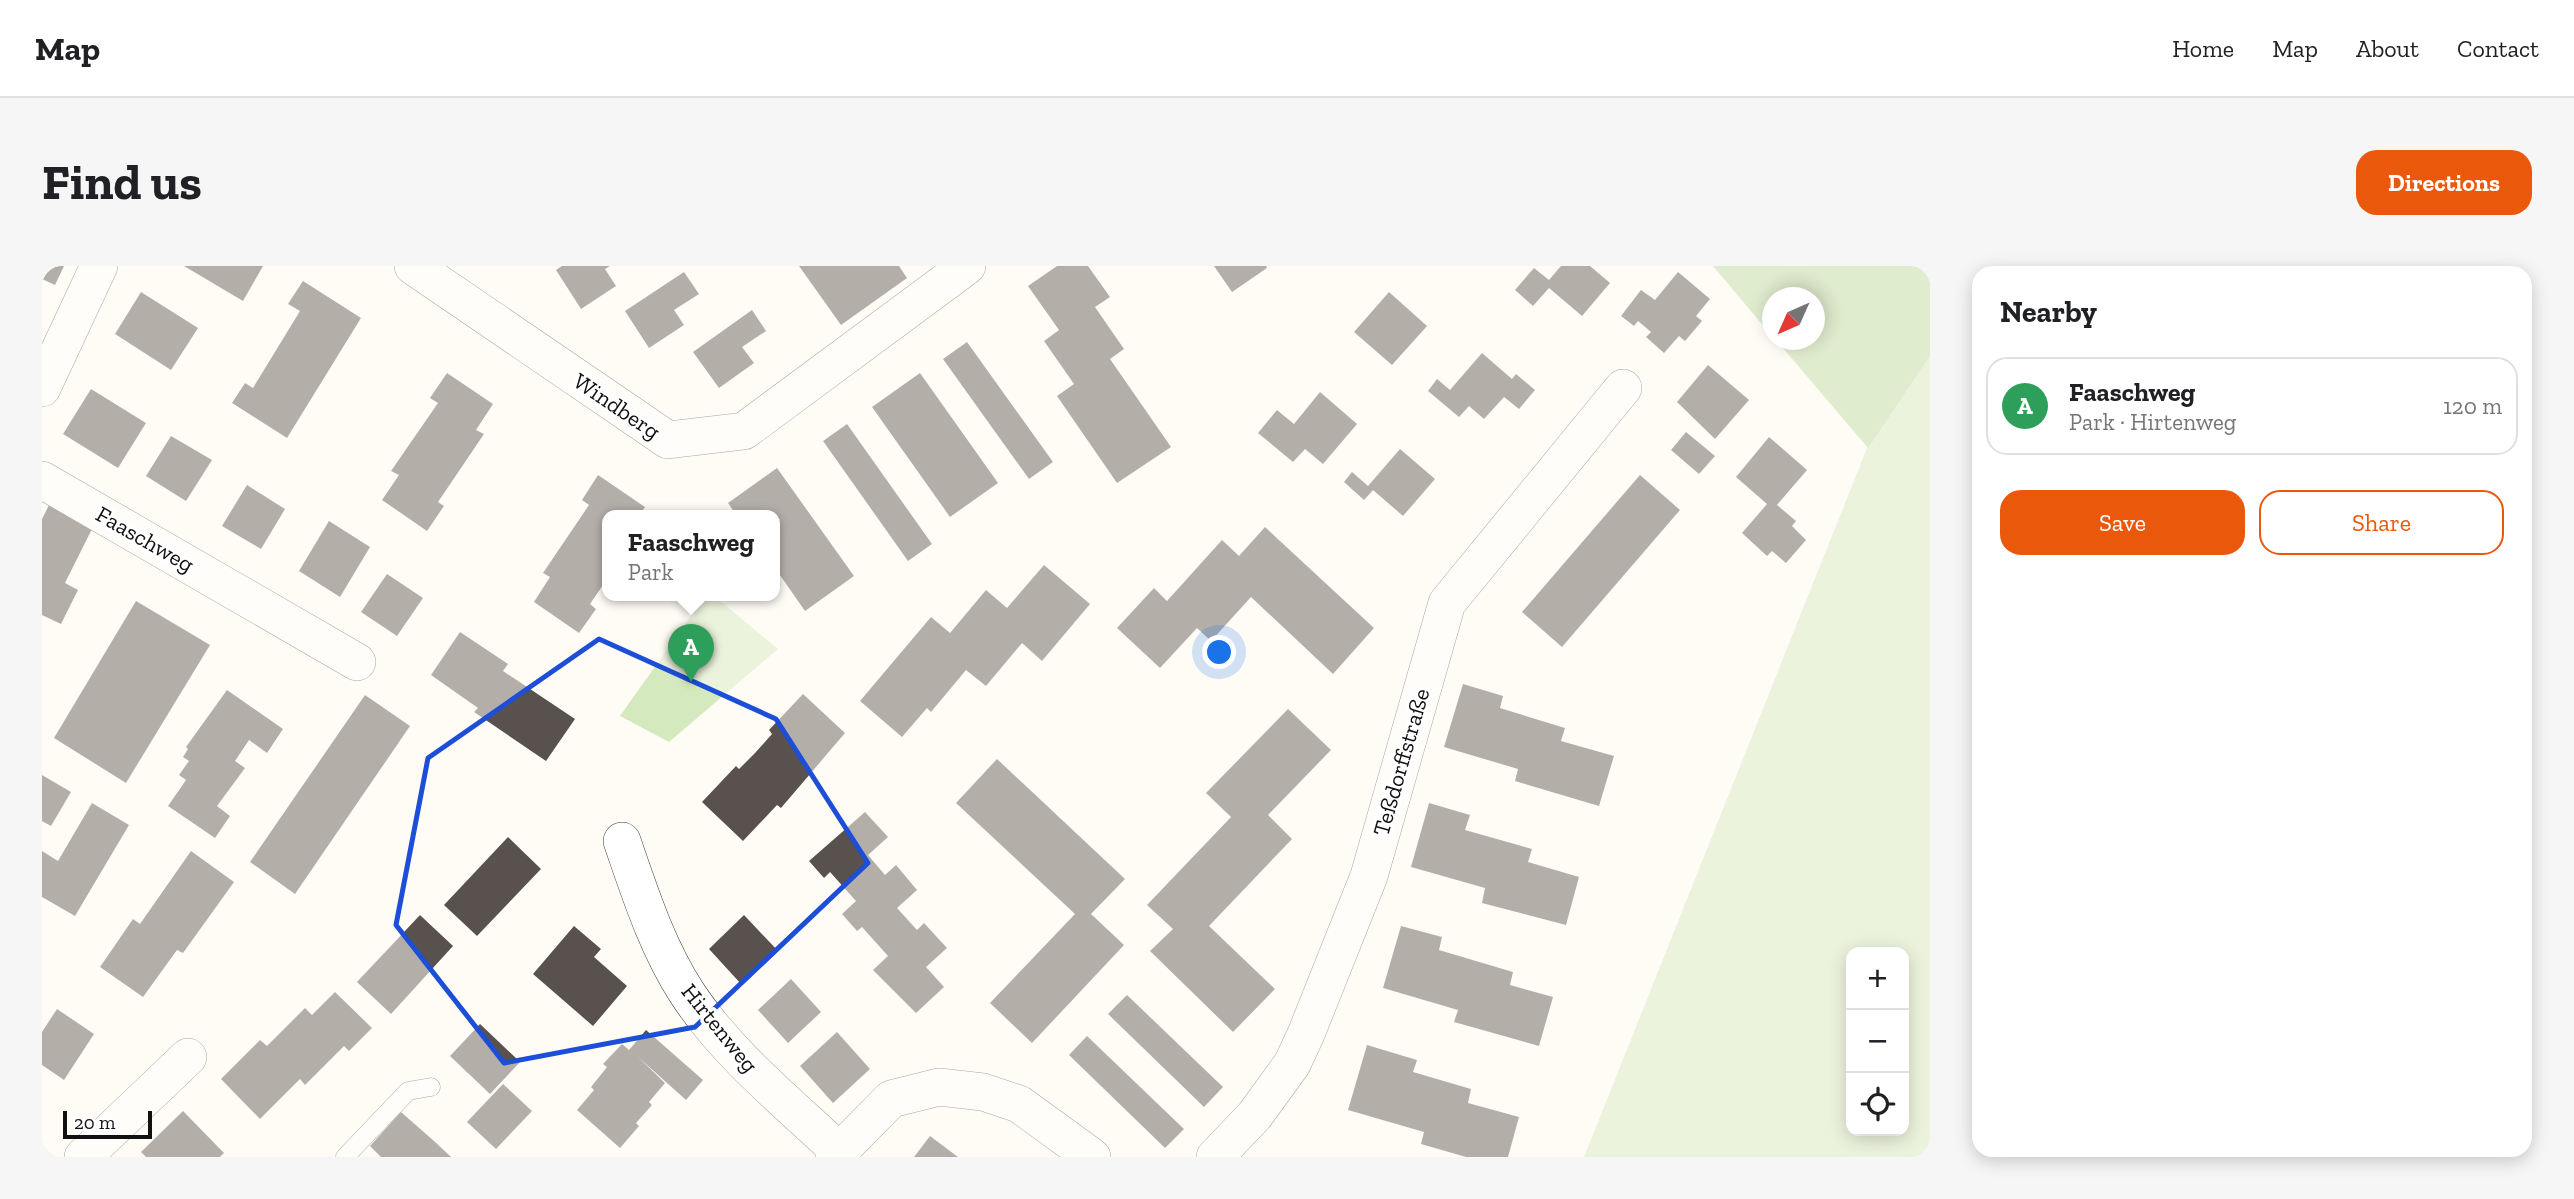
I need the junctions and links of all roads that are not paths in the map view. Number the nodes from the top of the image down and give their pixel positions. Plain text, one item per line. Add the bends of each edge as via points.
1 (99, 266) edge
2 (413, 266) edge
3 (967, 266) edge
4 (42, 388) edge
5 (1623, 388) dead end
6 (42, 480) edge
7 (356, 662) dead end
8 (622, 841) dead end
9 (188, 1057) dead end
10 (431, 1087) dead end
11 (837, 1154) edge
12 (83, 1157) edge
13 (345, 1157) edge
14 (1092, 1157) edge
15 (1215, 1157) edge

1 - 4 street
2 - 3 street, Windberg via 668,440 744,431
5 - 15 street, Teßdorffstraße via 1447,603 1369,876 1306,1034 1292,1063 1255,1115
6 - 7 street, Faaschweg
8 - 11 street, Hirtenweg via 649,918 687,993 738,1057
9 - 12 street
10 - 13 lane via 408,1091
11 - 14 street via 891,1099 939,1087 983,1092 1019,1104

